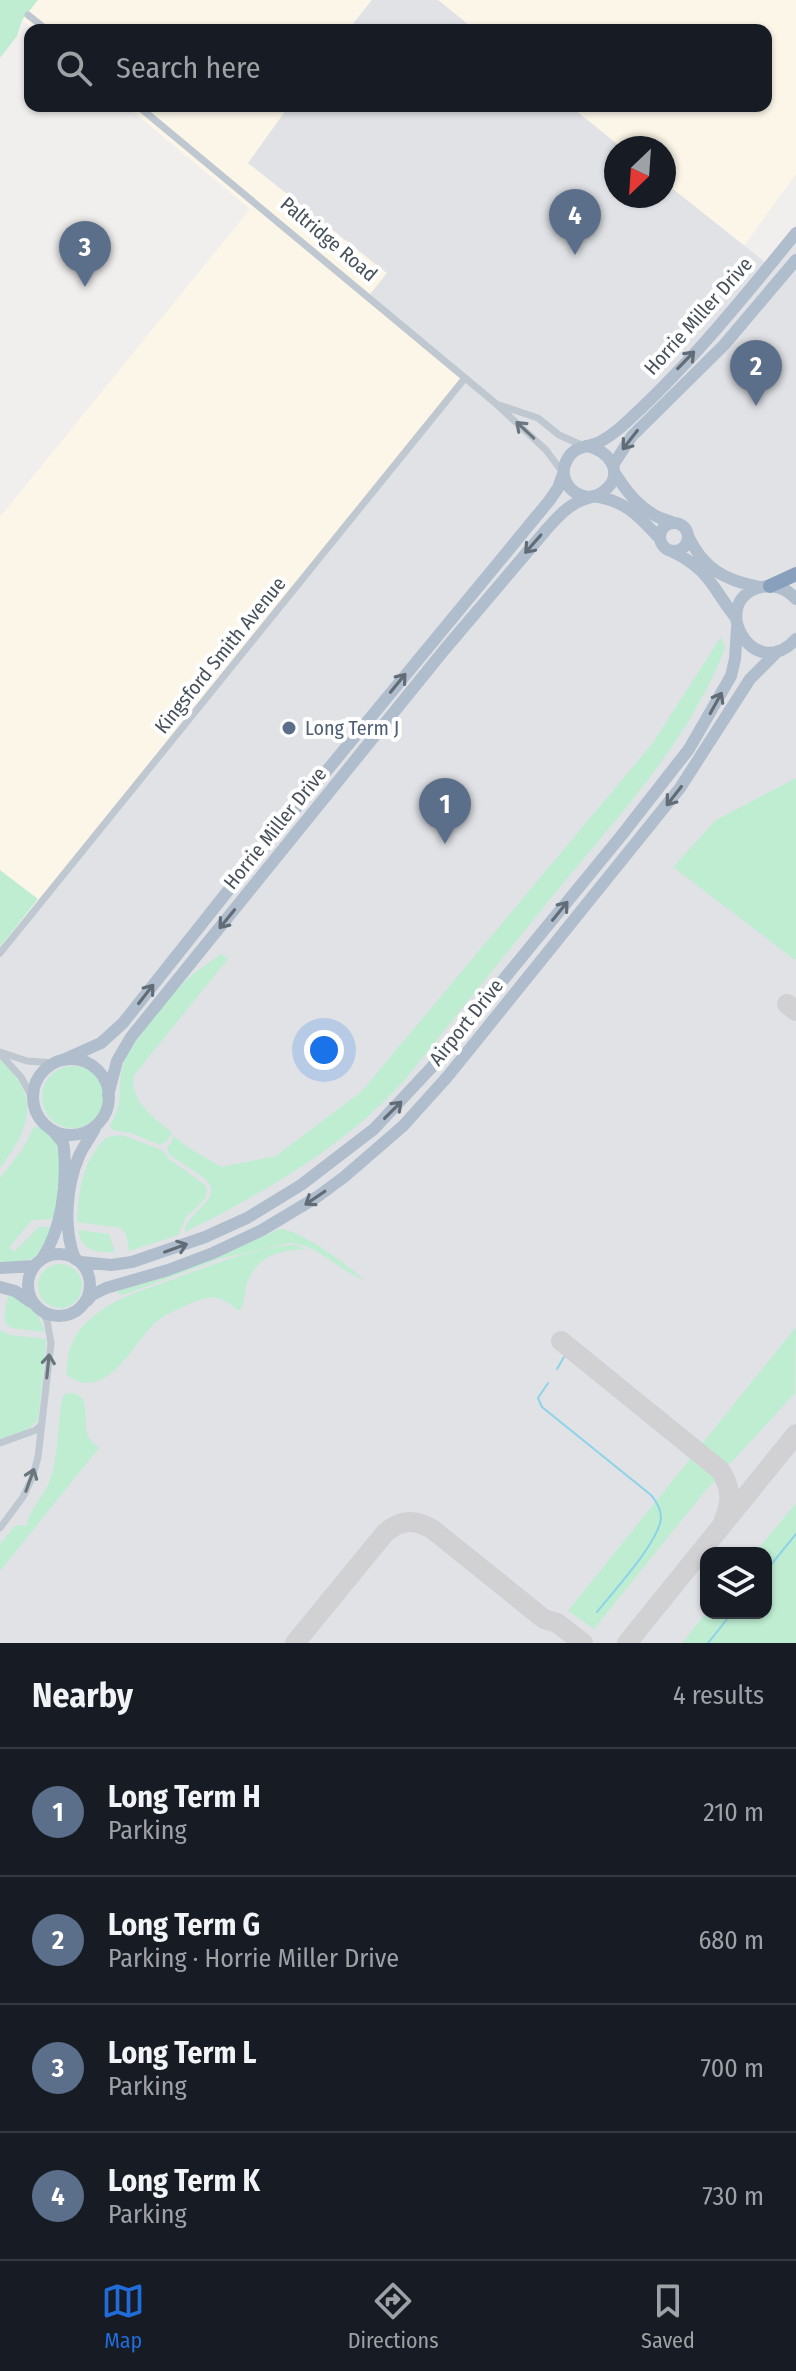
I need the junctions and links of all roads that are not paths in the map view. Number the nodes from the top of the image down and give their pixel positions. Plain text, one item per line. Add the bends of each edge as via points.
1 (28, 15) dead end
2 (39, 24) edge
3 (145, 112) edge
4 (796, 233) edge
5 (796, 260) edge
6 (465, 378) junction
7 (494, 402) junction
8 (585, 446) junction
9 (613, 468) junction
10 (563, 473) junction
11 (593, 496) junction
12 (674, 523) junction
13 (688, 536) junction
14 (660, 539) junction
15 (671, 551) junction
16 (796, 574) edge
17 (764, 587) junction
18 (796, 599) edge
19 (737, 623) junction
20 (796, 639) edge
21 (778, 651) junction
22 (0, 953) edge
23 (0, 1053) edge
24 (60, 1062) junction
25 (108, 1095) junction
26 (33, 1099) junction
27 (99, 1122) junction
28 (52, 1130) junction
29 (78, 1260) junction
30 (38, 1262) junction
31 (0, 1268) edge
32 (0, 1287) edge
33 (87, 1301) junction
34 (38, 1308) junction
35 (41, 1423) junction
36 (0, 1443) edge
37 (0, 1528) edge

1 - 2 street
3 - 6 street, Paltridge Road
8 -> 4 main road, Horrie Miller Drive via 611,435 647,401
5 -> 9 main road, Horrie Miller Drive via 724,345 632,436
6 - 7 street, Paltridge Road
6 - 22 street, Kingsford Smith Avenue
7 - 8 street, Paltridge Road via 532,415
10 -> 7 street, Paltridge Road
8 - 9 main road via 604,452
8 - 10 main road via 571,453
9 - 11 main road via 607,488
9 - 12 main road via 626,492
10 - 11 main road via 572,491
24 -> 10 main road, Horrie Miller Drive via 101,1043 123,1023 549,501
11 - 14 main road via 623,504
11 -> 25 main road, Horrie Miller Drive via 563,512 521,559 173,984 121,1053
12 - 13 main road
12 - 14 main road via 663,528
13 - 15 main road via 683,547
13 - 17 main road via 699,556 724,577
14 - 15 main road
15 - 19 main road via 699,567
16 - 17 highway
17 - 18 main road via 783,589
17 - 19 main road via 745,597
19 - 21 main road via 743,640 753,648
29 -> 19 main road, Airport Drive via 132,1262 205,1237 301,1185 374,1129 431,1068 689,749 731,676
20 - 21 main road, Airport Drive
21 -> 33 main road, Airport Drive via 750,679 680,788 604,884 432,1096 395,1134 326,1190 262,1230 178,1267 106,1288
23 - 24 street
23 - 26 street
24 - 25 main road via 78,1060 96,1070
24 - 26 main road via 41,1073
25 - 27 main road
26 - 28 main road via 37,1115
27 - 28 main road via 77,1135
27 - 29 main road via 72,1179 67,1229
28 - 30 main road via 64,1149 61,1207 55,1236
29 - 30 main road via 61,1254
29 - 33 main road via 91,1280
30 - 31 main road
30 - 34 main road via 28,1285
32 - 34 main road
33 - 34 main road via 60,1317
35 -> 34 street via 51,1343 47,1320
35 - 36 street via 36,1430
37 -> 35 street via 33,1476

